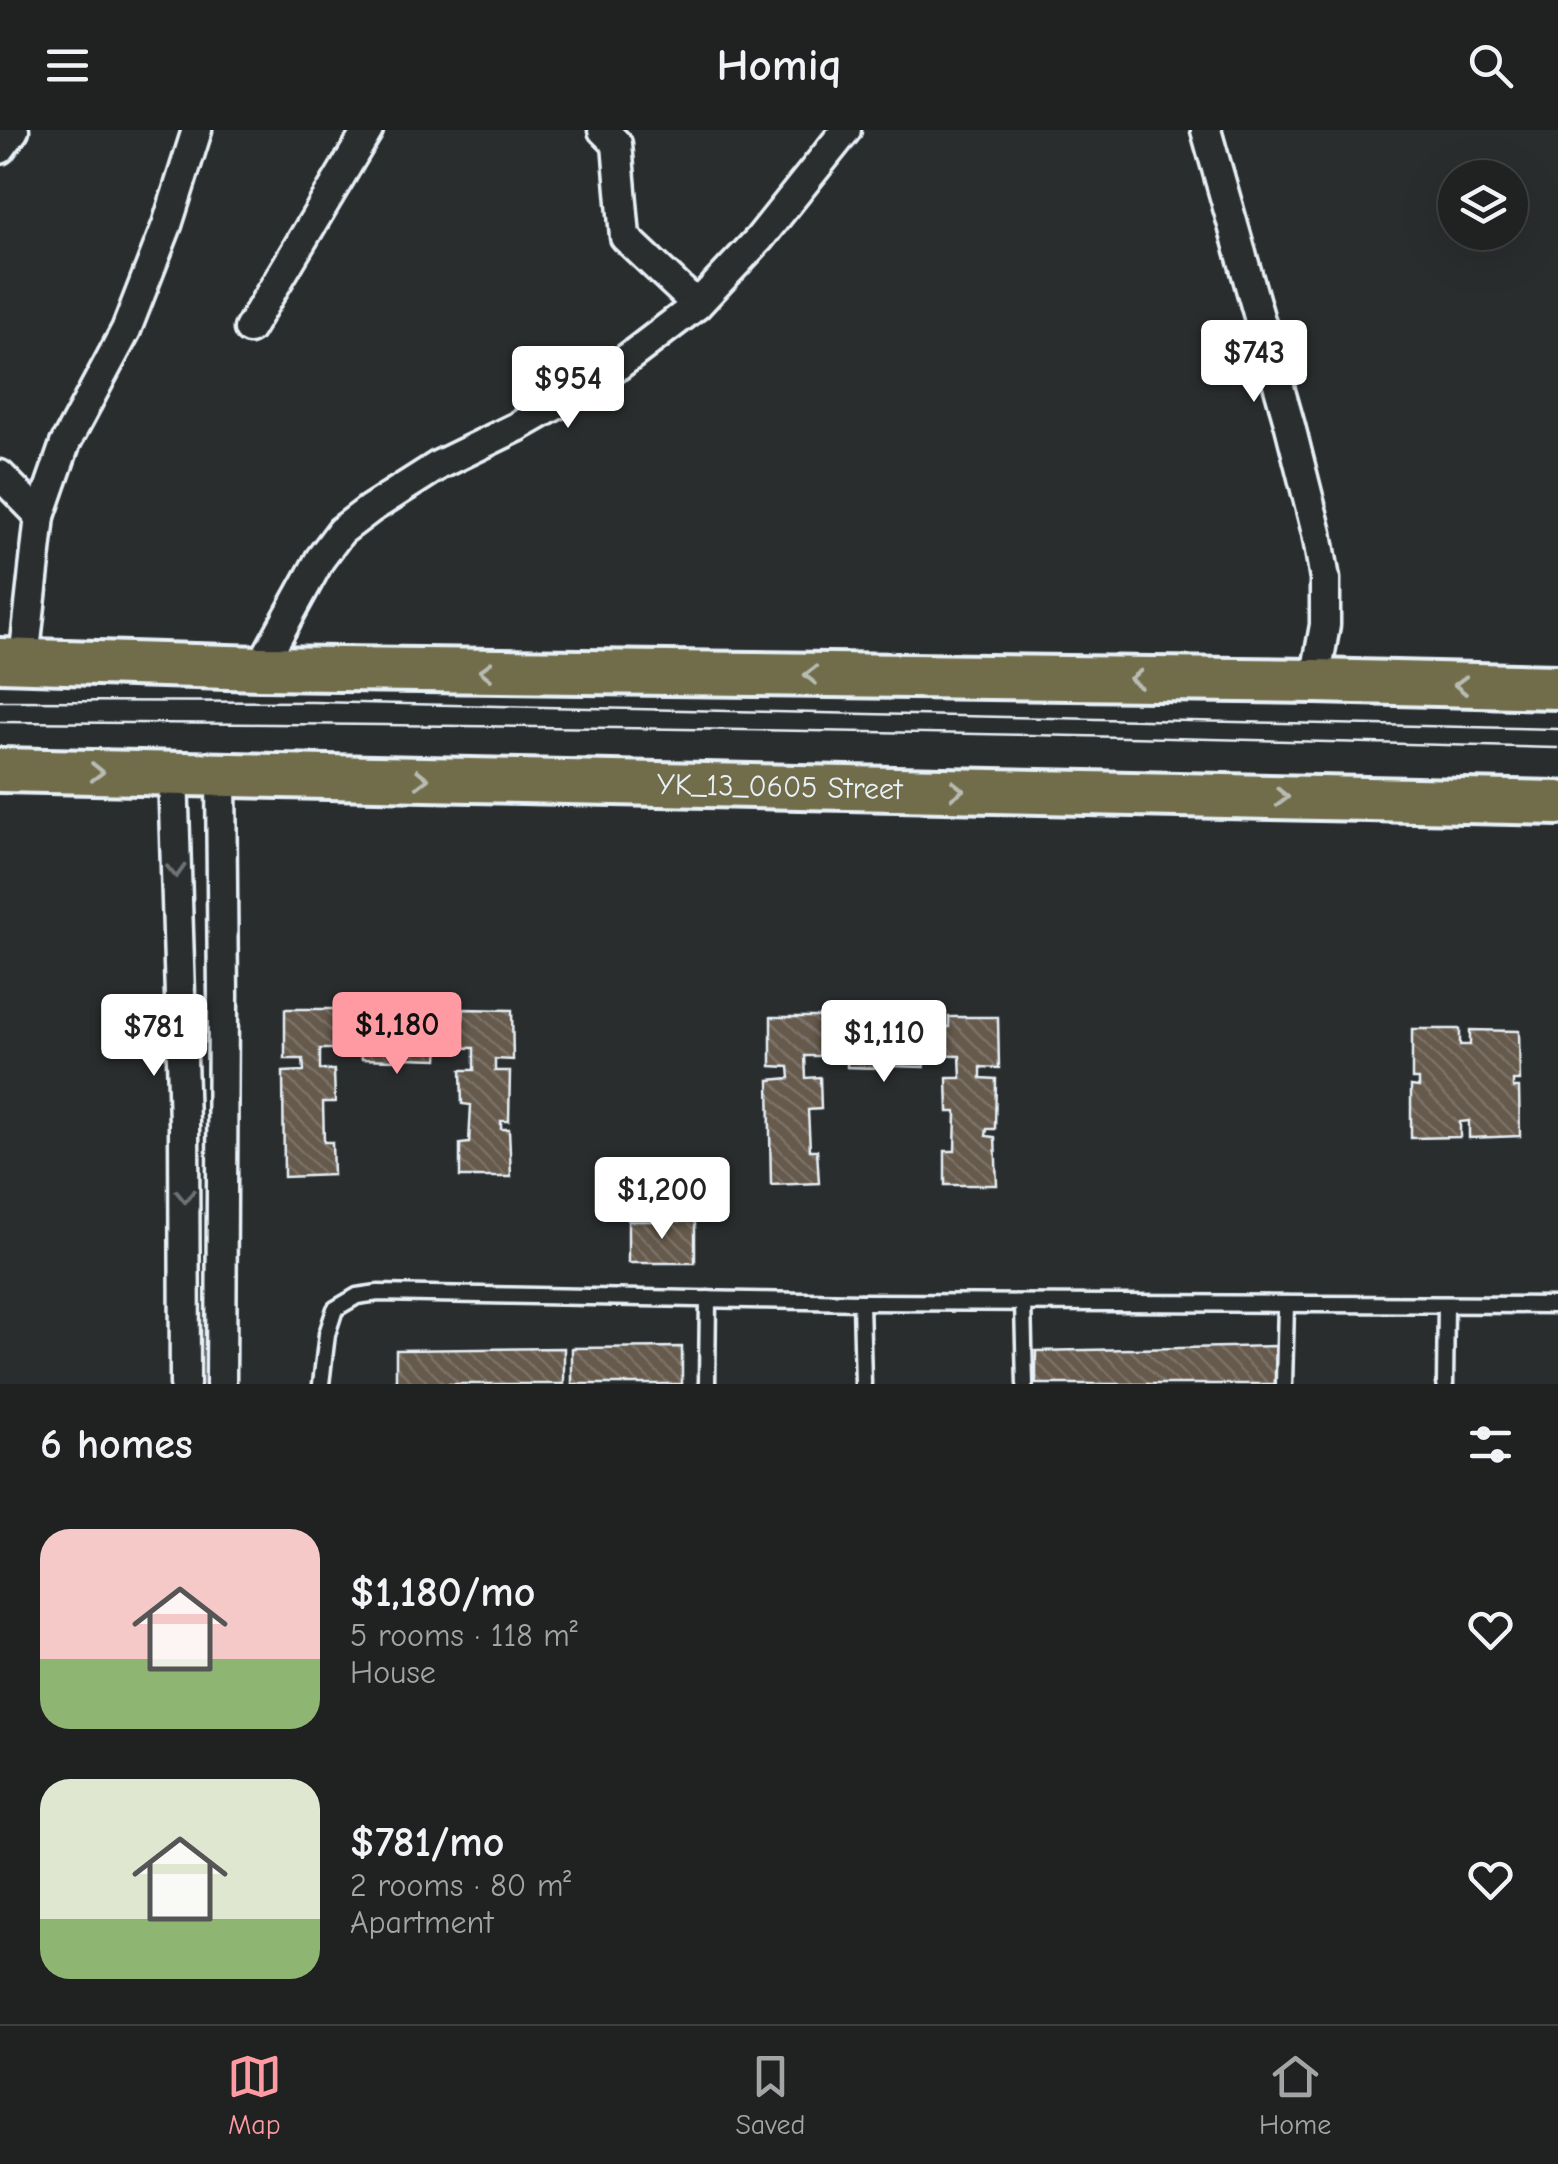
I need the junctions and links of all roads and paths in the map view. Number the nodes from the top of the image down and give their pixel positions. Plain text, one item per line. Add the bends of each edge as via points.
1 (14, 130) edge
2 (197, 130) edge
3 (368, 130) edge
4 (603, 130) edge
5 (1206, 130) edge
6 (835, 137) edge
7 (0, 148) edge
8 (697, 306) junction
9 (248, 329) dead end
10 (0, 476) edge
11 (40, 516) junction
12 (12, 660) edge
13 (260, 668) junction
14 (1315, 682) junction
15 (1558, 688) edge
16 (0, 770) edge
17 (174, 774) junction
18 (221, 774) junction
19 (1558, 803) edge
20 (708, 1299) junction
21 (861, 1302) junction
22 (1023, 1303) junction
23 (1286, 1304) junction
24 (1446, 1304) junction
25 (1558, 1305) edge
26 (186, 1384) edge
27 (221, 1384) edge
28 (321, 1384) edge
29 (707, 1384) edge
30 (863, 1384) edge
31 (1025, 1384) edge
32 (1284, 1384) edge
33 (1445, 1384) edge

1 - 7 street
2 - 11 street via 126,330 65,444
3 - 9 street
4 - 8 street via 617,144 624,237
5 - 14 street via 1326,579
6 - 8 street via 759,239
8 - 13 street via 599,380 439,464 341,531
10 - 11 street
11 - 12 street
12 - 13 main road
14 -> 13 main road
15 -> 14 main road
16 -> 17 main road, YK_13_0605 Street
17 - 18 main road, YK_13_0605 Street
17 -> 26 street
18 -> 19 main road, YK_13_0605 Street
18 - 27 street
20 - 21 lane
20 - 28 lane via 357,1296 335,1309
20 - 29 lane
21 - 22 lane
21 - 30 lane
22 - 23 lane
22 - 31 lane
23 - 24 lane
23 - 32 lane
24 - 25 lane
24 - 33 lane

